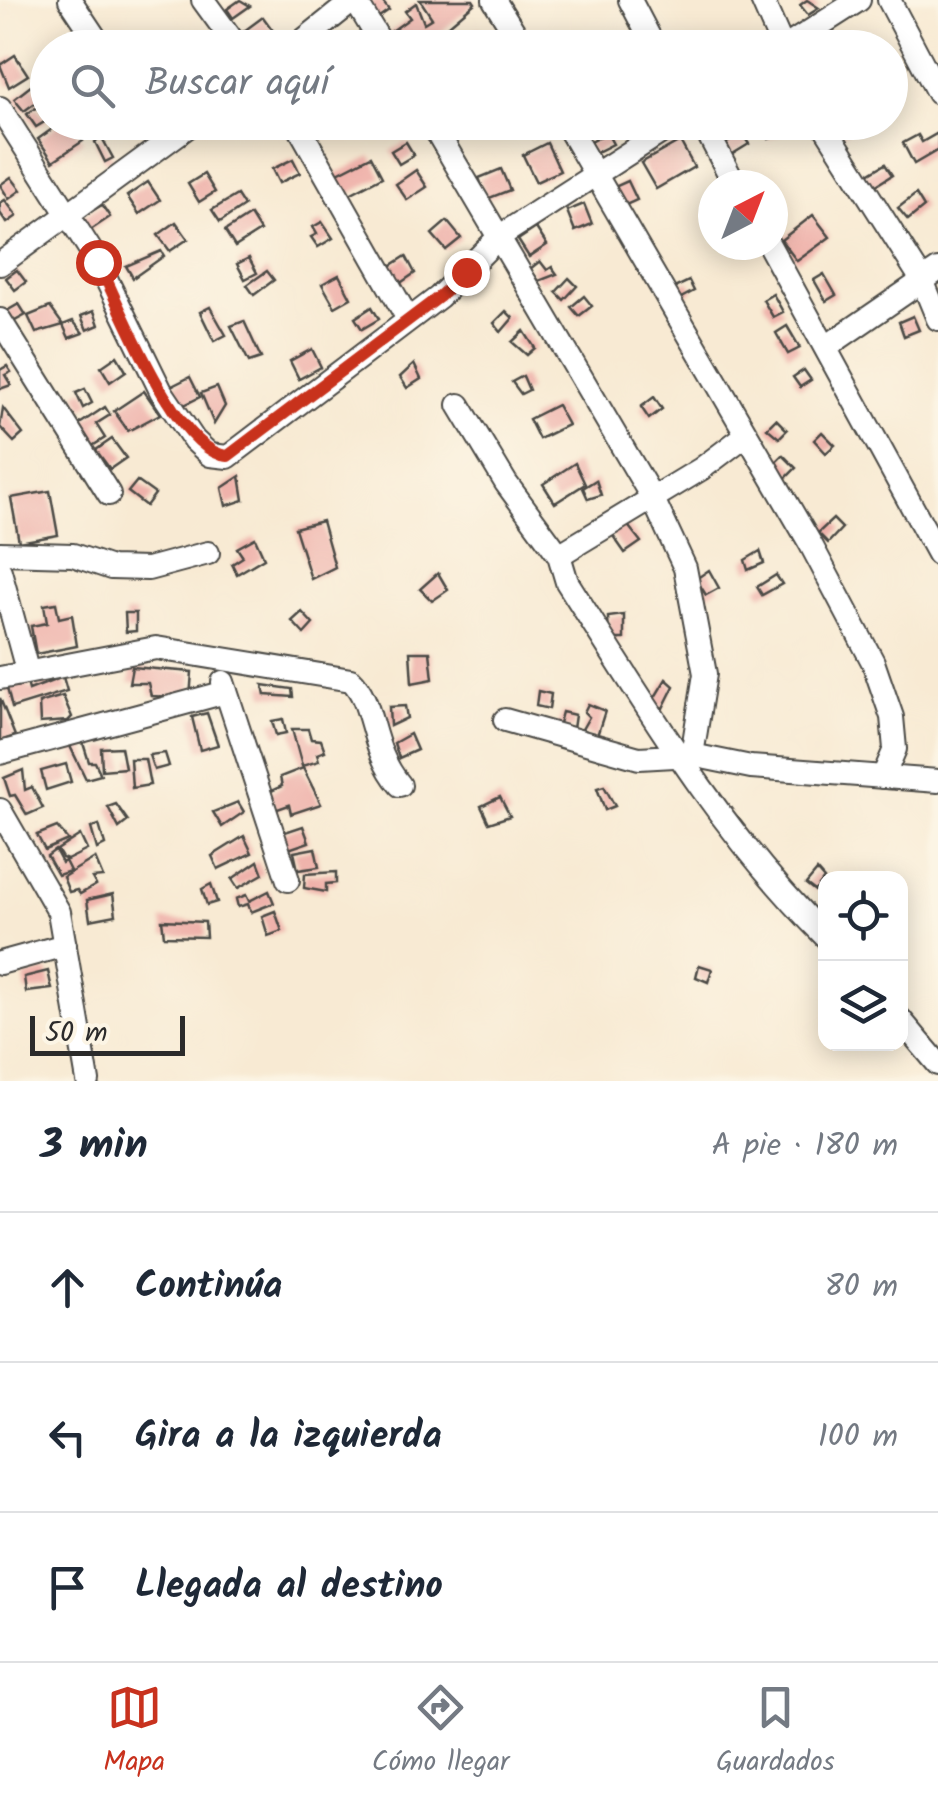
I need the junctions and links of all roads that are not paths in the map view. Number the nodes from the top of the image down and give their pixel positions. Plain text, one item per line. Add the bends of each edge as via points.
1 (70, 0) edge
2 (203, 0) edge
3 (355, 0) edge
4 (494, 0) edge
5 (630, 0) edge
6 (762, 0) edge
7 (859, 0) edge
8 (889, 0) edge
9 (90, 30) edge
10 (225, 30) edge
11 (317, 30) edge
12 (373, 30) edge
13 (513, 30) edge
14 (646, 30) edge
15 (775, 30) edge
16 (812, 30) edge
17 (905, 30) edge
18 (908, 36) edge
19 (938, 92) edge
20 (0, 108) edge
21 (164, 140) edge
22 (170, 140) edge
23 (306, 140) edge
24 (441, 140) edge
25 (573, 140) edge
26 (650, 140) edge
27 (712, 140) edge
28 (835, 140) edge
29 (166, 143) junction
30 (728, 170) edge
31 (594, 179) junction
32 (68, 216) junction
33 (500, 236) junction
34 (777, 260) edge
35 (0, 264) edge
36 (930, 275) edge
37 (938, 319) edge
38 (0, 320) edge
39 (408, 320) junction
40 (826, 346) junction
41 (460, 405) dead end
42 (746, 435) junction
43 (109, 494) dead end
44 (653, 498) junction
45 (208, 552) dead end
46 (0, 553) edge
47 (559, 554) junction
48 (938, 554) edge
49 (0, 570) edge
50 (222, 658) junction
51 (27, 670) junction
52 (0, 678) edge
53 (226, 692) junction
54 (505, 720) dead end
55 (0, 753) edge
56 (685, 755) junction
57 (883, 777) junction
58 (938, 782) edge
59 (400, 785) dead end
60 (2, 818) edge
61 (288, 880) dead end
62 (818, 928) edge
63 (65, 946) junction
64 (0, 963) edge
65 (908, 1028) edge
66 (938, 1064) edge
67 (88, 1081) edge

1 - 9 street
2 - 10 street
3 - 11 street
3 - 12 street
4 - 13 street
5 - 14 street
6 - 15 street
7 - 16 street
8 - 17 street
18 - 19 street
20 - 32 street
21 - 29 street
22 - 29 street
23 - 39 street
24 - 33 street
25 - 31 street
26 - 31 street
27 - 30 street
28 - 36 street
29 - 32 street
31 - 33 street
31 - 42 street
32 - 35 street
32 - 39 street via 161,391 210,455 228,456
33 - 39 street
33 - 44 street
34 - 40 street
36 - 37 street
36 - 40 street
38 - 43 street
40 - 48 street
41 - 47 street
42 - 44 street
42 - 57 street via 873,662 892,718 894,749
44 - 47 street
44 - 56 street via 685,568 705,674
45 - 46 street via 148,569 110,568 73,555
47 - 56 street via 567,582
49 - 51 street
50 - 51 street via 156,648
50 - 53 street
50 - 59 street via 351,680 363,691 378,753
51 - 52 street
53 - 55 street
53 - 61 street
54 - 56 street via 639,758
56 - 57 street
56 - 62 street via 772,884
57 - 58 street
60 - 63 street via 60,912
63 - 64 street
63 - 67 street
65 - 66 street

